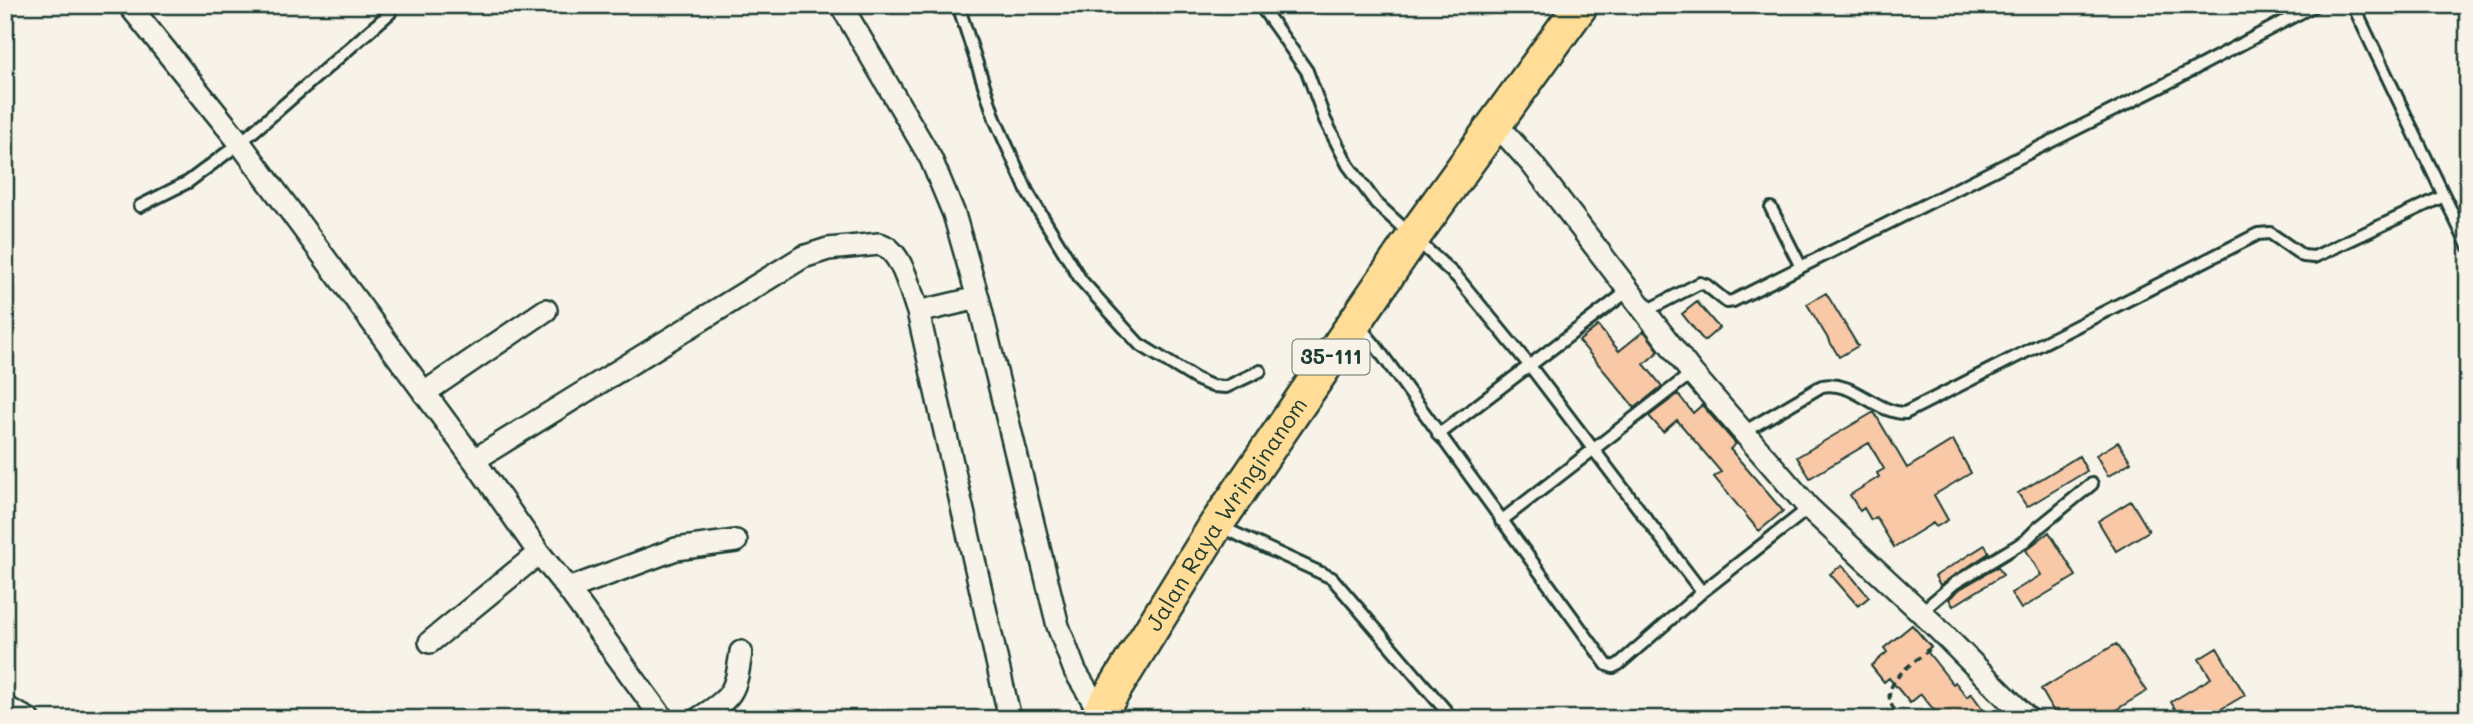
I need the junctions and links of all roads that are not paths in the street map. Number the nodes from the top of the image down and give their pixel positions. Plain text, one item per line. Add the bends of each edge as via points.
1 (129, 5) edge
2 (841, 5) edge
3 (958, 5) edge
4 (1260, 5) edge
5 (1581, 5) edge
6 (2315, 5) edge
7 (2353, 5) edge
8 (390, 13) dead end
9 (1506, 134) junction
10 (240, 143) junction
11 (2444, 196) junction
12 (140, 206) dead end
13 (1771, 208) dead end
14 (1414, 236) junction
15 (2468, 246) edge
16 (1801, 267) junction
17 (1628, 291) junction
18 (978, 298) junction
19 (546, 310) dead end
20 (918, 312) junction
21 (1644, 312) junction
22 (1365, 333) junction
23 (1530, 366) junction
24 (1260, 371) dead end
25 (1692, 373) junction
26 (424, 393) junction
27 (1742, 433) junction
28 (1438, 435) junction
29 (1594, 449) junction
30 (474, 460) junction
31 (2092, 484) dead end
32 (1809, 508) junction
33 (1501, 521) junction
34 (1229, 532) junction
35 (736, 541) dead end
36 (539, 553) junction
37 (568, 589) junction
38 (1702, 592) junction
39 (1921, 612) junction
40 (430, 642) dead end
41 (741, 652) dead end
42 (5, 707) edge
43 (1098, 715) edge
44 (28, 719) edge
45 (663, 719) edge
46 (698, 719) edge
47 (1010, 719) edge
48 (1453, 719) edge
49 (2028, 719) edge

1 - 10 street
2 - 18 street via 941,181
3 - 24 lane via 995,119 1027,193 1081,280 1139,344 1196,379 1226,387
4 - 14 lane via 1307,71 1348,165 1376,203
5 - 9 main road, Jalan Raya Wringinanom / 35-111
6 - 16 lane
7 - 11 lane
8 - 10 lane
9 - 14 main road, Jalan Raya Wringinanom / 35-111
9 - 17 street
10 - 12 lane via 188,182
10 - 26 street
11 - 15 lane
11 - 27 lane via 2314,257 2303,256 2270,233 2258,234 1905,413 1833,384
13 - 16 lane
14 - 22 main road, Jalan Raya Wringinanom / 35-111
14 - 23 lane via 1457,277
16 - 21 lane via 1733,301 1727,302 1700,283
17 - 21 street
17 - 23 lane
18 - 20 street
18 - 43 street via 1058,626
19 - 26 street
20 - 30 street via 898,258 887,246 815,252
20 - 47 street
21 - 25 street
22 - 28 lane
22 - 34 main road, Jalan Raya Wringinanom / 35-111
23 - 28 lane
23 - 29 lane
25 - 27 street
25 - 29 lane
26 - 30 street
27 - 32 street
28 - 33 lane
29 - 33 lane
29 - 38 lane
30 - 36 street
31 - 39 lane via 2025,541 1955,583
32 - 38 lane
32 - 39 street
33 - 38 lane via 1607,665 1619,664
34 - 43 main road, Jalan Raya Wringinanom / 35-111
34 - 48 lane via 1332,578
35 - 37 street via 676,549
36 - 37 street
36 - 40 street
37 - 45 street
39 - 49 street
41 - 46 street via 729,697
42 - 44 street

